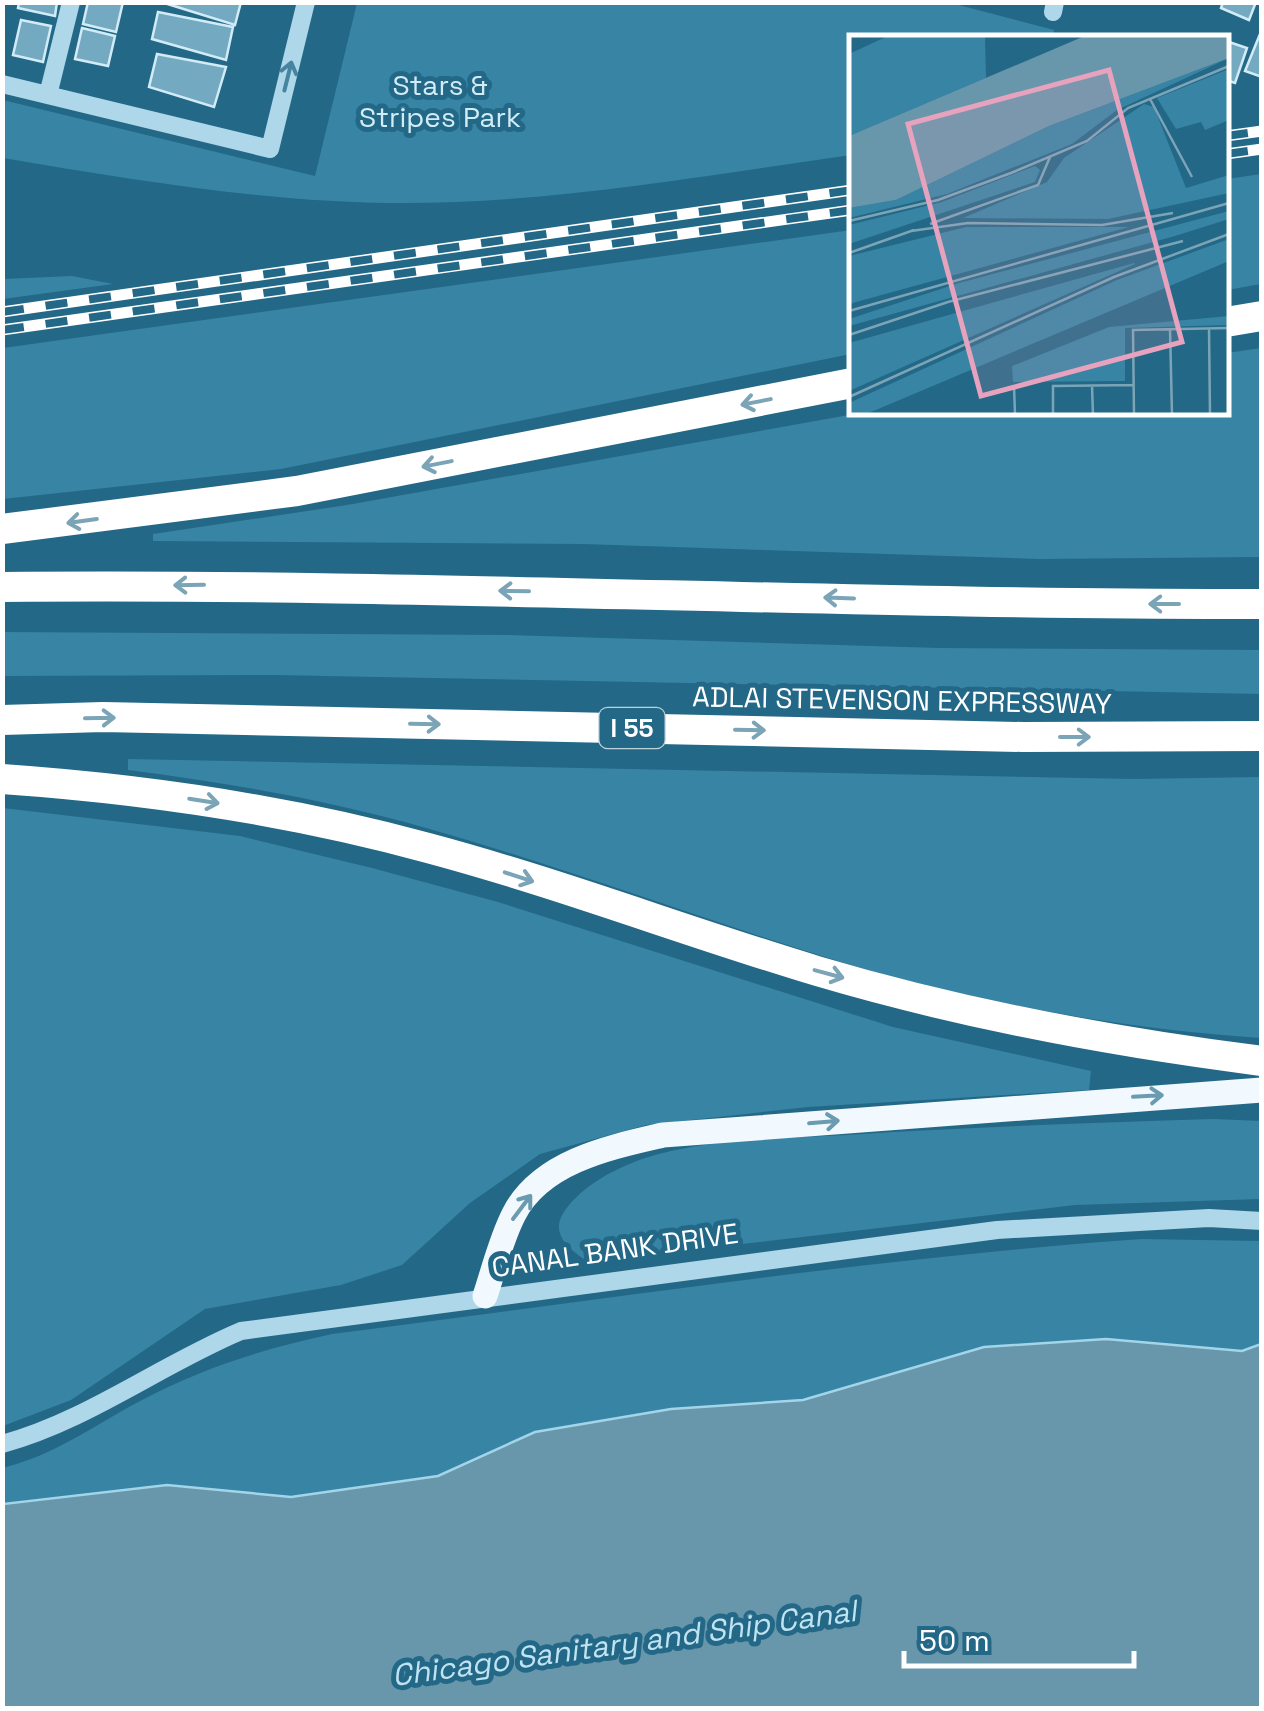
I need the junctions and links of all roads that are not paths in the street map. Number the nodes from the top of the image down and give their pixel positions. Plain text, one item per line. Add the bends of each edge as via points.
1 (71, 2) edge
2 (306, 2) edge
3 (2, 84) edge
4 (48, 95) junction
5 (1262, 316) edge
6 (1229, 322) edge
7 (849, 384) edge
8 (2, 529) edge
9 (2, 587) edge
10 (1262, 604) edge
11 (2, 720) edge
12 (1262, 736) edge
13 (2, 778) edge
14 (1262, 1061) edge
15 (1262, 1090) edge
16 (1262, 1221) edge
17 (485, 1296) junction
18 (2, 1444) edge

1 - 4 street
4 -> 2 street via 270,149
3 - 4 street
5 - 6 highway
7 -> 8 highway via 297,492
10 -> 9 highway
11 -> 12 highway, ADLAI STEVENSON EXPRESSWAY / I 55
13 -> 14 highway via 148,792 303,819 428,848 820,972 1067,1033
17 -> 15 main road via 515,1211 551,1174 599,1150 663,1135
16 - 17 street, CANAL BANK DRIVE via 997,1230
17 - 18 street, CANAL BANK DRIVE via 241,1330 42,1433

